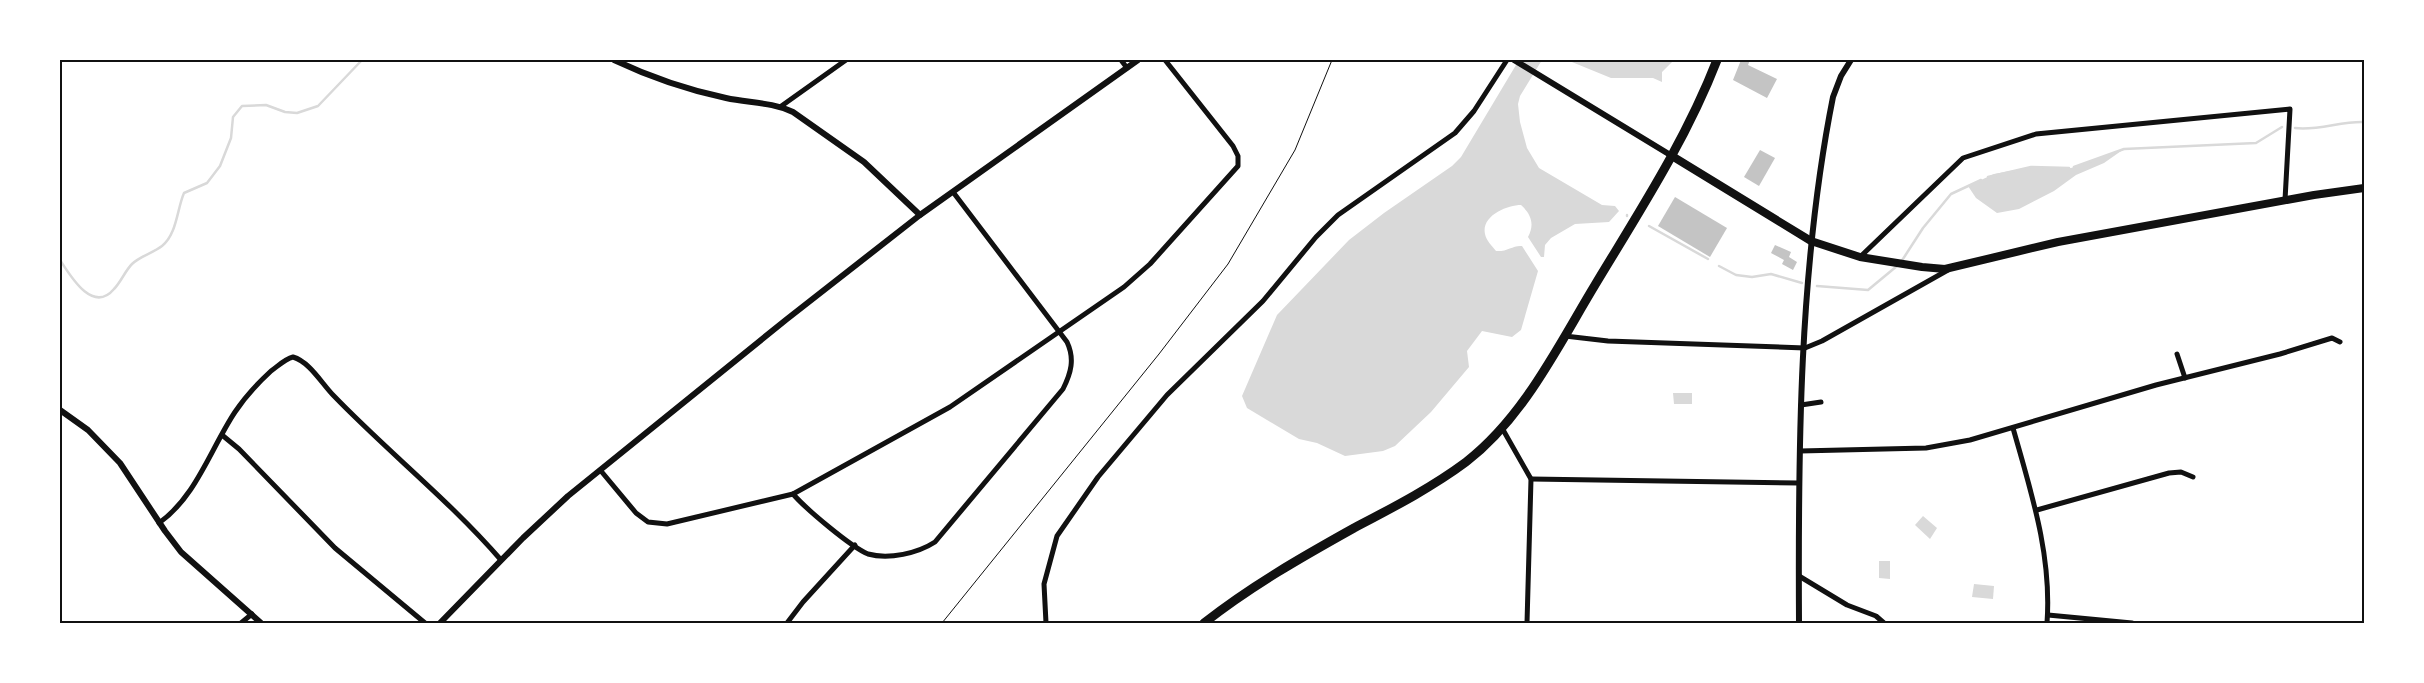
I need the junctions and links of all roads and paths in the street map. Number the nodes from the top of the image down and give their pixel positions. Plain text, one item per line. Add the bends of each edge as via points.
1 (614, 60) edge
2 (846, 60) edge
3 (1121, 60) edge
4 (1138, 60) edge
5 (1165, 60) edge
6 (1332, 60) edge
7 (1507, 60) edge
8 (1717, 60) edge
9 (1851, 60) edge
10 (1516, 61) edge
11 (1127, 68) junction
12 (780, 107) junction
13 (1672, 156) junction
14 (2364, 188) edge
15 (953, 192) junction
16 (2285, 200) junction
17 (920, 215) junction
18 (1812, 241) junction
19 (1860, 257) junction
20 (1952, 267) junction
21 (1060, 332) junction
22 (1565, 336) junction
23 (2340, 342) dead end
24 (1805, 348) junction
25 (2177, 354) dead end
26 (2185, 378) junction
27 (1820, 402) dead end
28 (1801, 406) junction
29 (60, 410) edge
30 (1502, 428) junction
31 (2013, 428) junction
32 (222, 435) junction
33 (1800, 451) junction
34 (601, 471) junction
35 (2193, 477) dead end
36 (1530, 479) junction
37 (1799, 483) junction
38 (793, 494) junction
39 (2036, 510) junction
40 (159, 523) junction
41 (855, 545) junction
42 (501, 560) junction
43 (1799, 576) junction
44 (252, 614) junction
45 (2048, 615) junction
46 (241, 623) edge
47 (261, 623) edge
48 (426, 623) edge
49 (440, 623) edge
50 (787, 623) edge
51 (942, 623) edge
52 (1046, 623) edge
53 (1204, 623) edge
54 (1527, 623) edge
55 (1799, 623) edge
56 (1884, 623) edge
57 (2047, 623) edge
58 (2132, 623) edge

1 - 12 street via 644,74 726,98
2 - 12 street
3 - 11 street
4 - 11 street
5 - 21 street via 1231,143 1238,160 1233,174 1139,274
6 - 51 path via 1295,150 1228,264
7 - 52 street via 1474,111 1455,133 1338,215 1263,301 1166,395 1077,505 1057,536 1044,584
8 - 13 main road
9 - 18 street via 1833,97
10 - 13 street
11 - 15 street
12 - 17 street via 819,129 864,162
13 - 18 main road
13 - 22 main road
14 - 16 main road
15 - 17 street
15 - 21 street
16 - 19 street via 2290,109 2036,134 1963,158
16 - 20 main road via 2058,242
17 - 34 street
18 - 19 main road
18 - 24 street
19 - 20 main road via 1922,267
20 - 24 street
21 - 38 street via 940,413
21 - 41 street via 1072,352 1071,374 1063,389 935,542 916,552 884,556 868,553
22 - 24 street via 1608,341
22 - 30 main road
23 - 26 street via 2332,338
24 - 28 street
25 - 26 street
26 - 31 street
27 - 28 street
28 - 33 street
29 - 40 street via 88,430 111,453
30 - 36 street
30 - 53 main road via 1466,462 1436,483 1266,578
31 - 33 street via 1926,448
31 - 39 street
32 - 40 street via 180,503
32 - 42 street via 235,412 260,382 280,363 296,357 478,533
32 - 48 street via 334,548
33 - 37 street
34 - 38 street via 642,519 655,524 704,516
34 - 42 street via 568,496
35 - 39 street via 2181,472 2169,473
36 - 37 street
36 - 54 street
37 - 43 street
38 - 41 street
39 - 45 street via 2042,534
40 - 44 street via 181,552
41 - 50 street
42 - 49 street
43 - 55 street
43 - 56 street
44 - 46 street
44 - 47 street
45 - 57 street
45 - 58 street

